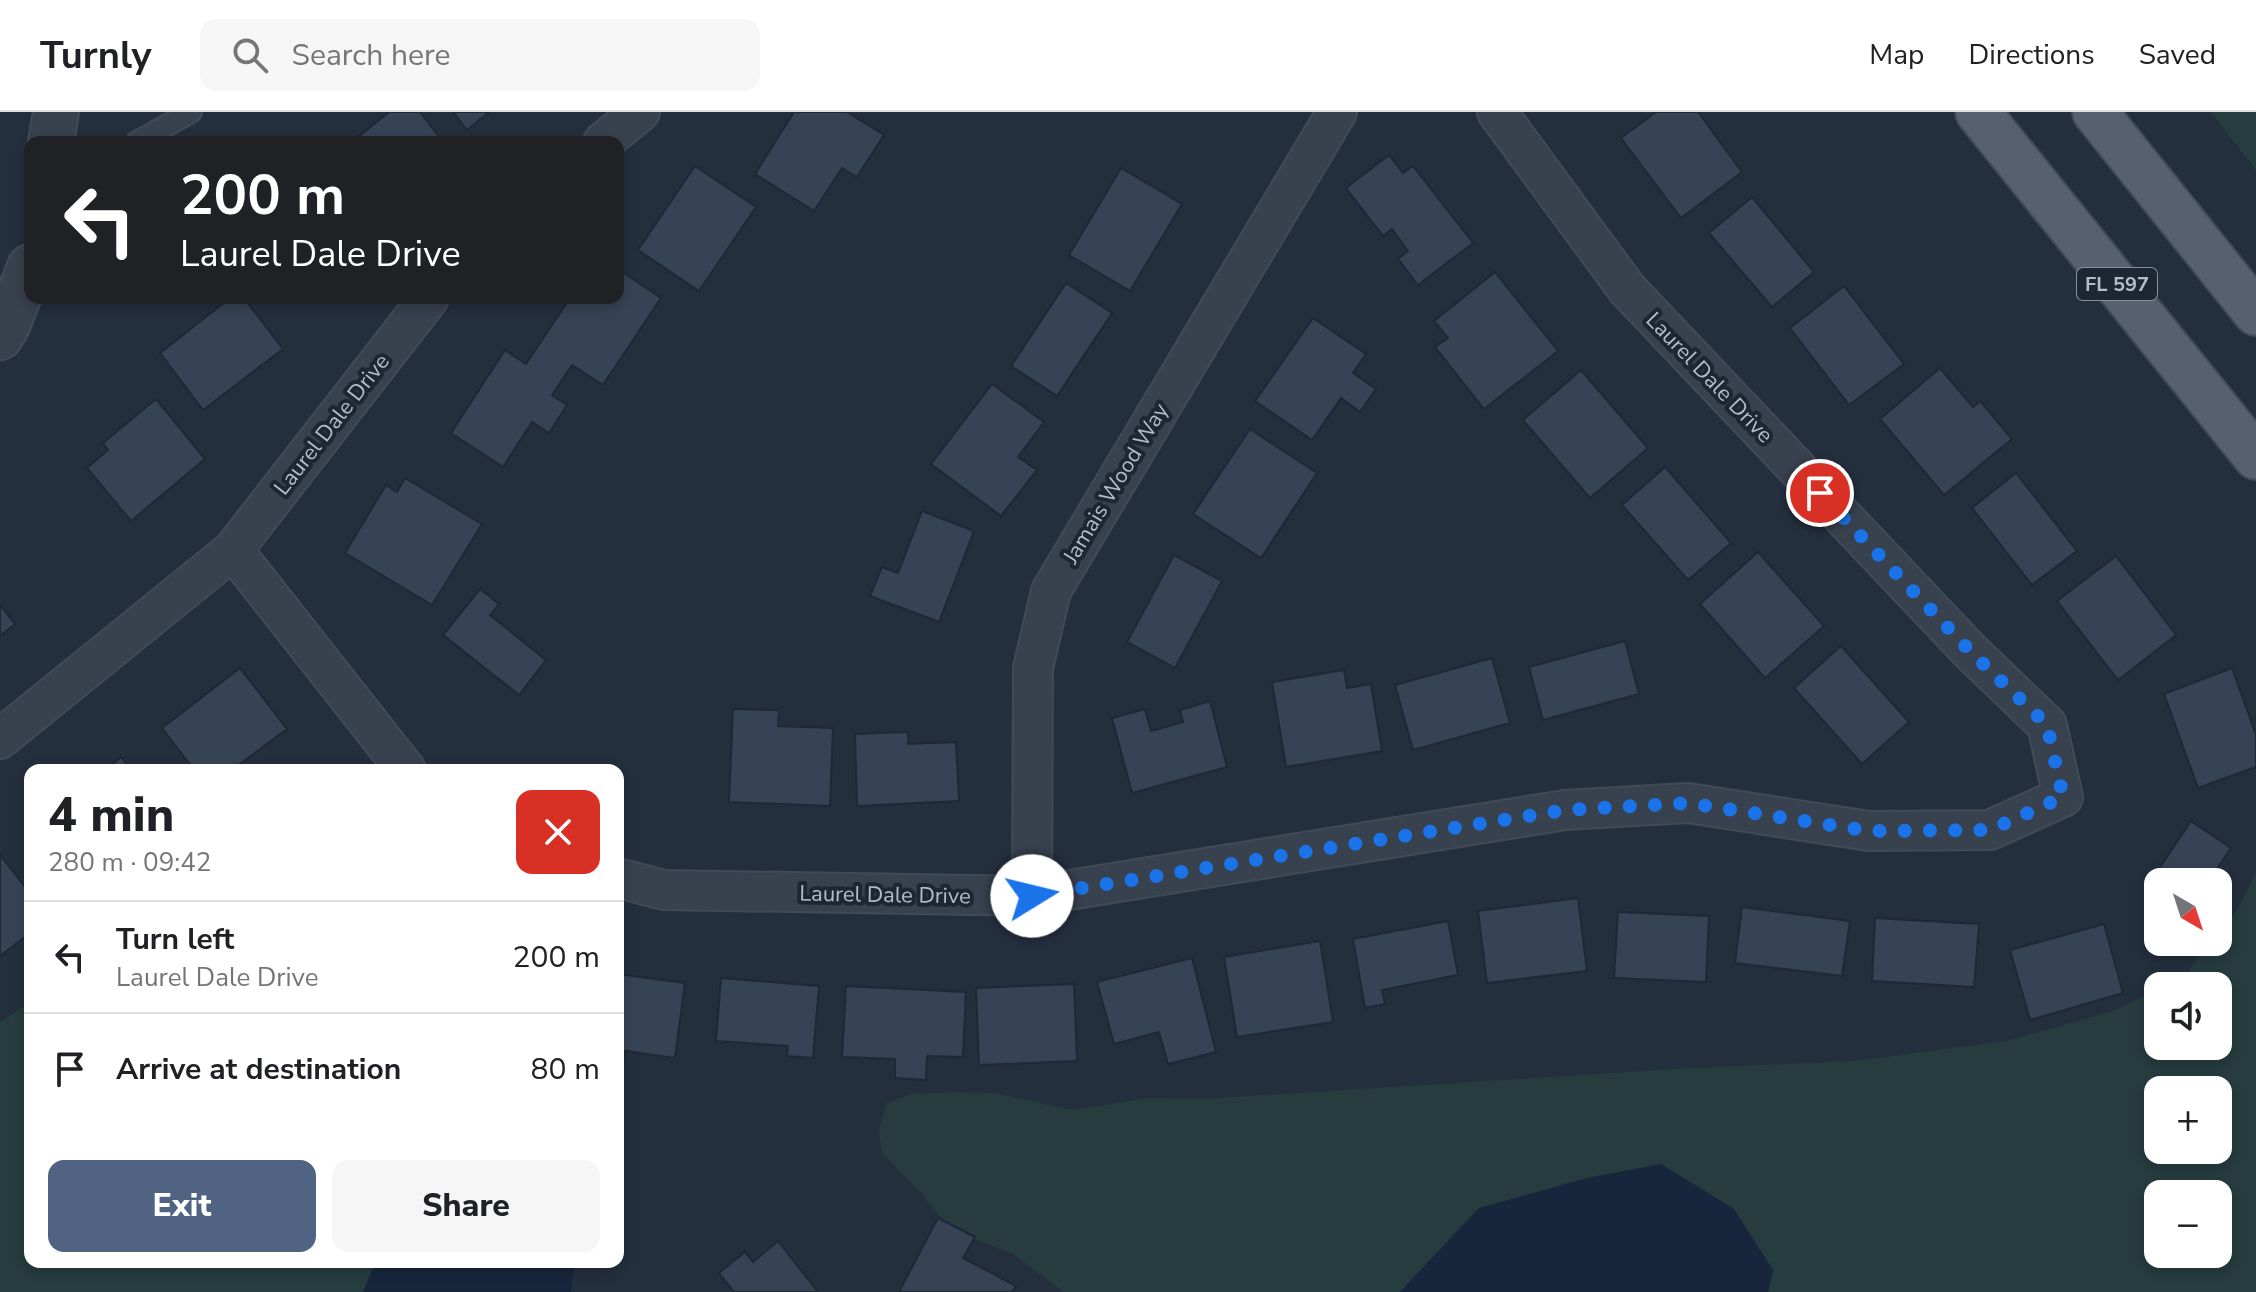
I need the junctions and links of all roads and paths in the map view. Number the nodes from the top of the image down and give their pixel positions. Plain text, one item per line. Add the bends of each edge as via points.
1 (56, 112) edge
2 (191, 112) edge
3 (640, 112) edge
4 (1337, 112) edge
5 (1497, 112) edge
6 (1978, 112) edge
7 (2095, 112) edge
8 (52, 136) edge
9 (148, 136) edge
10 (610, 136) edge
11 (24, 282) edge
12 (424, 304) edge
13 (2256, 313) edge
14 (0, 337) edge
15 (2256, 457) edge
16 (233, 550) junction
17 (0, 739) edge
18 (401, 764) edge
19 (624, 880) edge
20 (1032, 896) junction

1 - 8 street
2 - 9 lane
3 - 10 street
4 - 20 street, Jamais Wood Way via 1051,591 1033,668
5 - 20 street, Laurel Dale Drive via 1627,289 1970,651 2047,725 2063,797 1990,830 1869,831 1688,803 1565,810
6 - 15 main road, FL 597
7 - 13 main road
11 - 14 street
12 - 16 street, Laurel Dale Drive
16 - 17 street, Laurel Dale Drive
16 - 18 street
19 - 20 street, Laurel Dale Drive via 664,890

